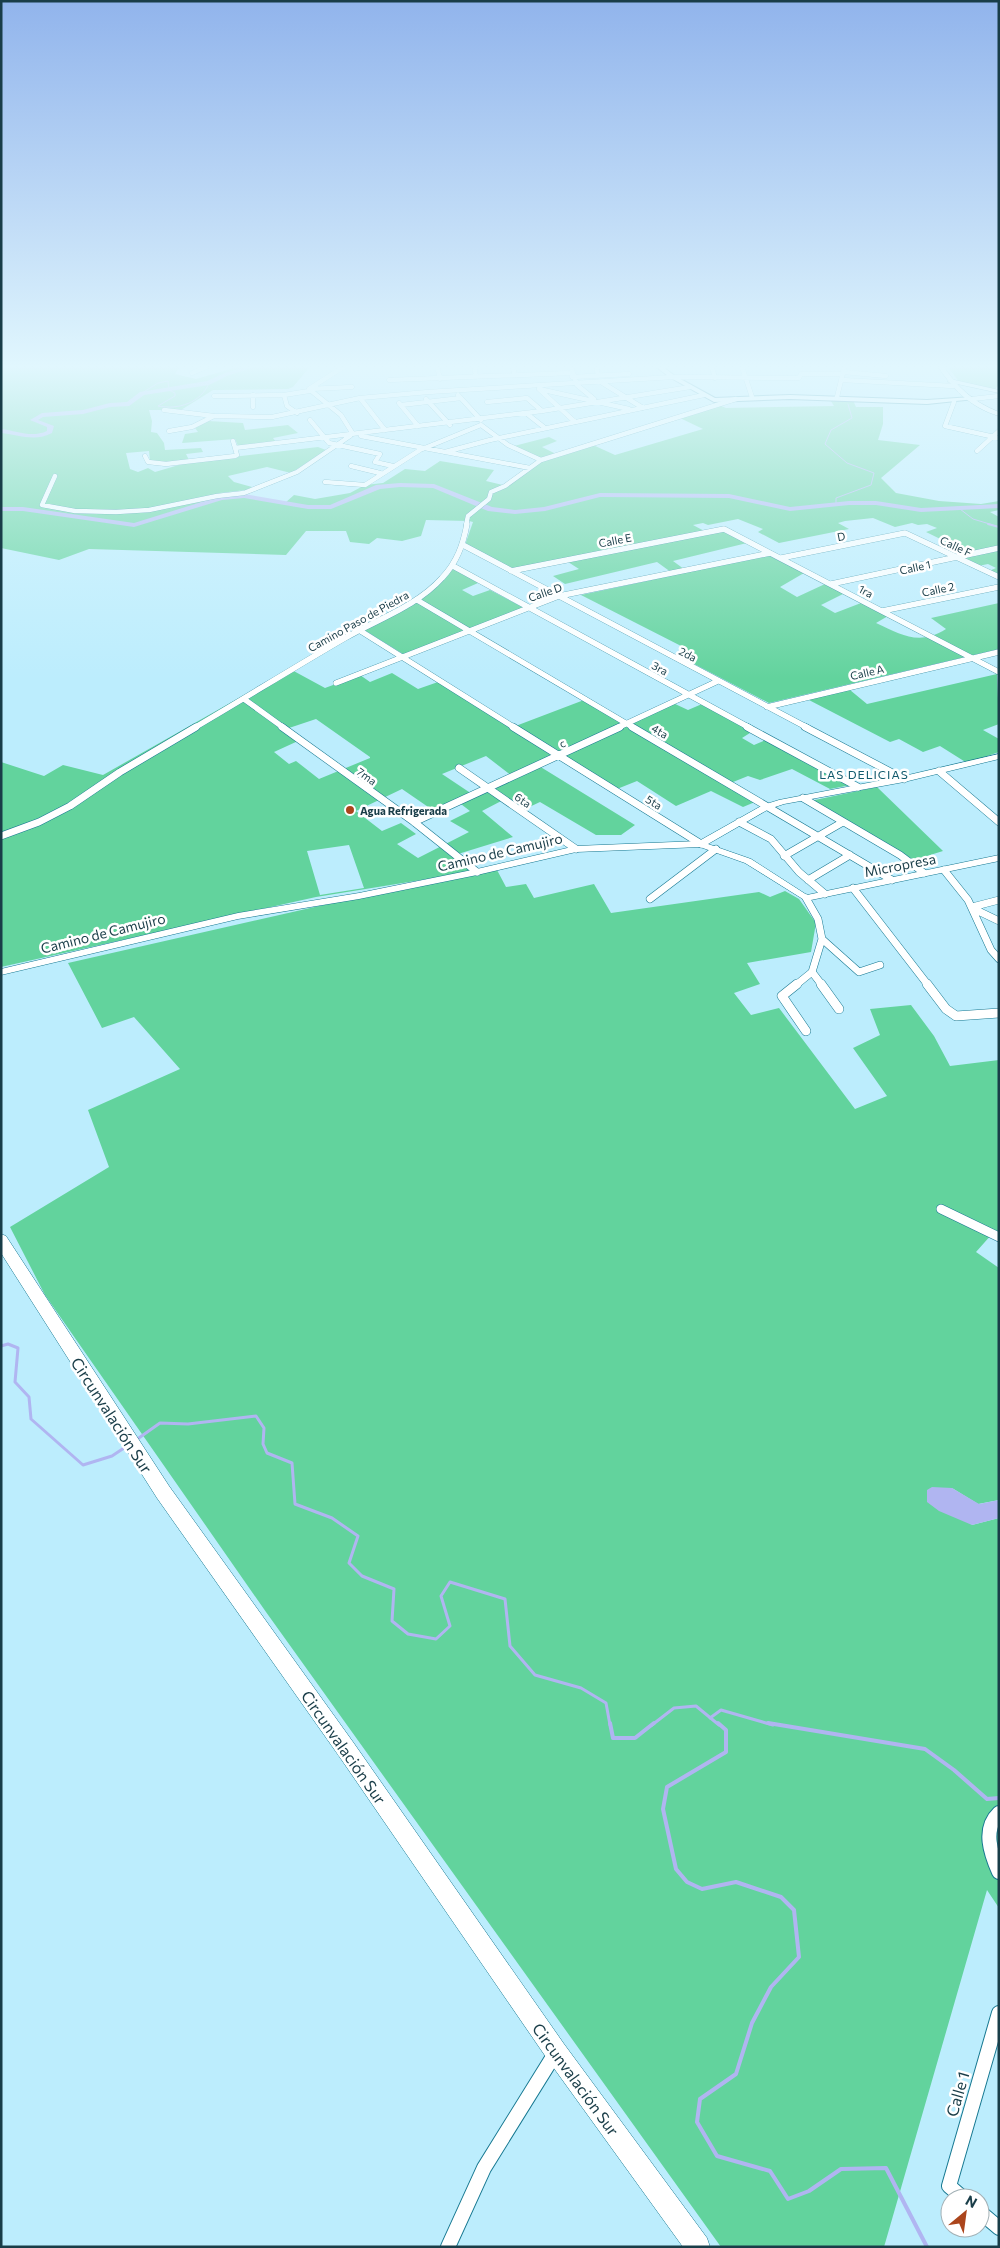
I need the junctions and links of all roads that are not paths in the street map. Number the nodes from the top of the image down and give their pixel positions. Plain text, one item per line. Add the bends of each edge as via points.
1 (301, 469) edge
2 (363, 469) edge
3 (388, 469) edge
4 (529, 469) edge
5 (380, 473) junction
6 (55, 476) dead end
7 (325, 482) dead end
8 (478, 507) joint
9 (724, 529) joint
10 (905, 533) joint
11 (463, 545) junction
12 (999, 548) edge
13 (770, 552) junction
14 (781, 558) junction
15 (958, 558) junction
16 (453, 566) junction
17 (511, 571) junction
18 (999, 577) edge
19 (830, 584) junction
20 (999, 587) edge
21 (559, 596) junction
22 (417, 600) junction
23 (529, 608) junction
24 (882, 611) junction
25 (359, 630) junction
26 (468, 632) junction
27 (999, 652) edge
28 (403, 657) junction
29 (972, 658) junction
30 (999, 672) edge
31 (718, 680) junction
32 (336, 683) dead end
33 (688, 695) junction
34 (244, 699) junction
35 (767, 707) junction
36 (628, 723) junction
37 (558, 756) junction
38 (999, 756) edge
39 (459, 768) dead end
40 (939, 771) junction
41 (904, 780) junction
42 (858, 787) junction
43 (488, 788) junction
44 (803, 798) junction
45 (766, 807) junction
46 (414, 822) junction
47 (739, 822) junction
48 (843, 822) junction
49 (999, 822) edge
50 (1, 836) edge
51 (818, 836) junction
52 (701, 844) junction
53 (576, 849) junction
54 (716, 849) junction
55 (850, 855) junction
56 (784, 856) junction
57 (999, 858) edge
58 (944, 870) junction
59 (477, 872) junction
60 (924, 874) junction
61 (808, 880) junction
62 (892, 880) junction
63 (853, 888) junction
64 (826, 894) junction
65 (806, 898) junction
66 (650, 899) dead end
67 (999, 900) edge
68 (972, 908) junction
69 (999, 922) edge
70 (822, 939) junction
71 (999, 959) edge
72 (880, 965) dead end
73 (1, 972) edge
74 (812, 972) junction
75 (839, 1009) dead end
76 (999, 1013) edge
77 (806, 1031) dead end
78 (941, 1209) dead end
79 (999, 1236) edge
80 (1, 1240) edge
81 (999, 1813) edge
82 (999, 1872) edge
83 (999, 2013) edge
84 (556, 2052) junction
85 (951, 2188) edge
86 (448, 2247) edge
87 (698, 2247) edge

1 - 6 street via 252,490 150,510 116,512 75,511 42,505
2 - 5 street
3 - 5 street
4 - 8 street, Camino Paso de Piedra via 491,492
5 - 7 street via 365,484
8 - 11 street, Camino Paso de Piedra via 468,516
9 - 13 street, 1ra
9 - 17 street, Calle E
10 - 14 street, D
10 - 15 street, Calle F
11 - 16 street, Camino Paso de Piedra
11 - 17 street, 2da
12 - 15 street, Calle 1
13 - 14 street, 1ra
13 - 21 street, Calle D
14 - 19 street, 1ra
15 - 18 street, Calle F
15 - 19 street, Calle 1
16 - 22 street, Camino Paso de Piedra
16 - 23 street, 3ra
17 - 21 street, 2da
19 - 24 street, 1ra
20 - 24 street, Calle 2
21 - 23 street, Calle D
21 - 31 street, 2da
22 - 25 street, Camino Paso de Piedra
22 - 26 street, 4ta
23 - 26 street, Calle D
23 - 33 street, 3ra
24 - 29 street, 1ra
25 - 28 street, 5ta
25 - 34 street, Camino Paso de Piedra
26 - 28 street, Calle D
26 - 36 street, 4ta
27 - 29 street, Calle A
28 - 32 street, Calle D
28 - 37 street, 5ta
29 - 30 street, 1ra
29 - 35 street, Calle A
31 - 33 street, c
31 - 35 street, 2da
33 - 36 street, c
33 - 42 street, 3ra
34 - 46 street, 7ma
34 - 50 street, Camino Paso de Piedra via 120,772 70,806
35 - 41 street, 2da
36 - 37 street, c
36 - 45 street, 4ta
37 - 43 street, c
37 - 52 street, 5ta
38 - 40 street, Camino de Camujiro
39 - 43 street, 6ta
40 - 41 street, Camino de Camujiro
40 - 49 street
41 - 42 street, Camino de Camujiro
42 - 44 street, Camino de Camujiro
43 - 46 street, c
43 - 53 street, 6ta
44 - 45 street, Camino de Camujiro
44 - 48 street
45 - 47 street, Camino de Camujiro
45 - 51 street, 4ta
46 - 59 street, 7ma
47 - 52 street, Camino de Camujiro
47 - 56 street via 771,839
48 - 51 street
48 - 60 street via 900,855
51 - 55 street, 4ta
51 - 56 street
52 - 53 street, Camino de Camujiro
52 - 54 street, 5ta
53 - 59 street, Camino de Camujiro
54 - 65 street, 5ta via 748,861
54 - 66 street
55 - 61 street
55 - 62 street, 4ta
56 - 61 street
57 - 58 street, Micropresa
58 - 60 street, Micropresa
58 - 68 street
59 - 73 street, Camino de Camujiro via 238,916
60 - 62 street, Micropresa
61 - 64 street
62 - 63 street, Micropresa
63 - 64 street, Micropresa
63 - 76 street via 946,1009 956,1016
64 - 65 street, Micropresa
65 - 70 street, 5ta via 818,919
67 - 68 street
68 - 69 street
68 - 71 street via 991,950
70 - 72 street via 859,972
70 - 74 street
74 - 75 street
74 - 77 street via 782,996
78 - 79 street
80 - 84 main road, Circunvalación Sur via 132,1444
81 - 82 street via 990,1826 990,1840
83 - 85 street, Calle 1 via 949,2186
84 - 86 street via 484,2168
84 - 87 main road, Circunvalación Sur

